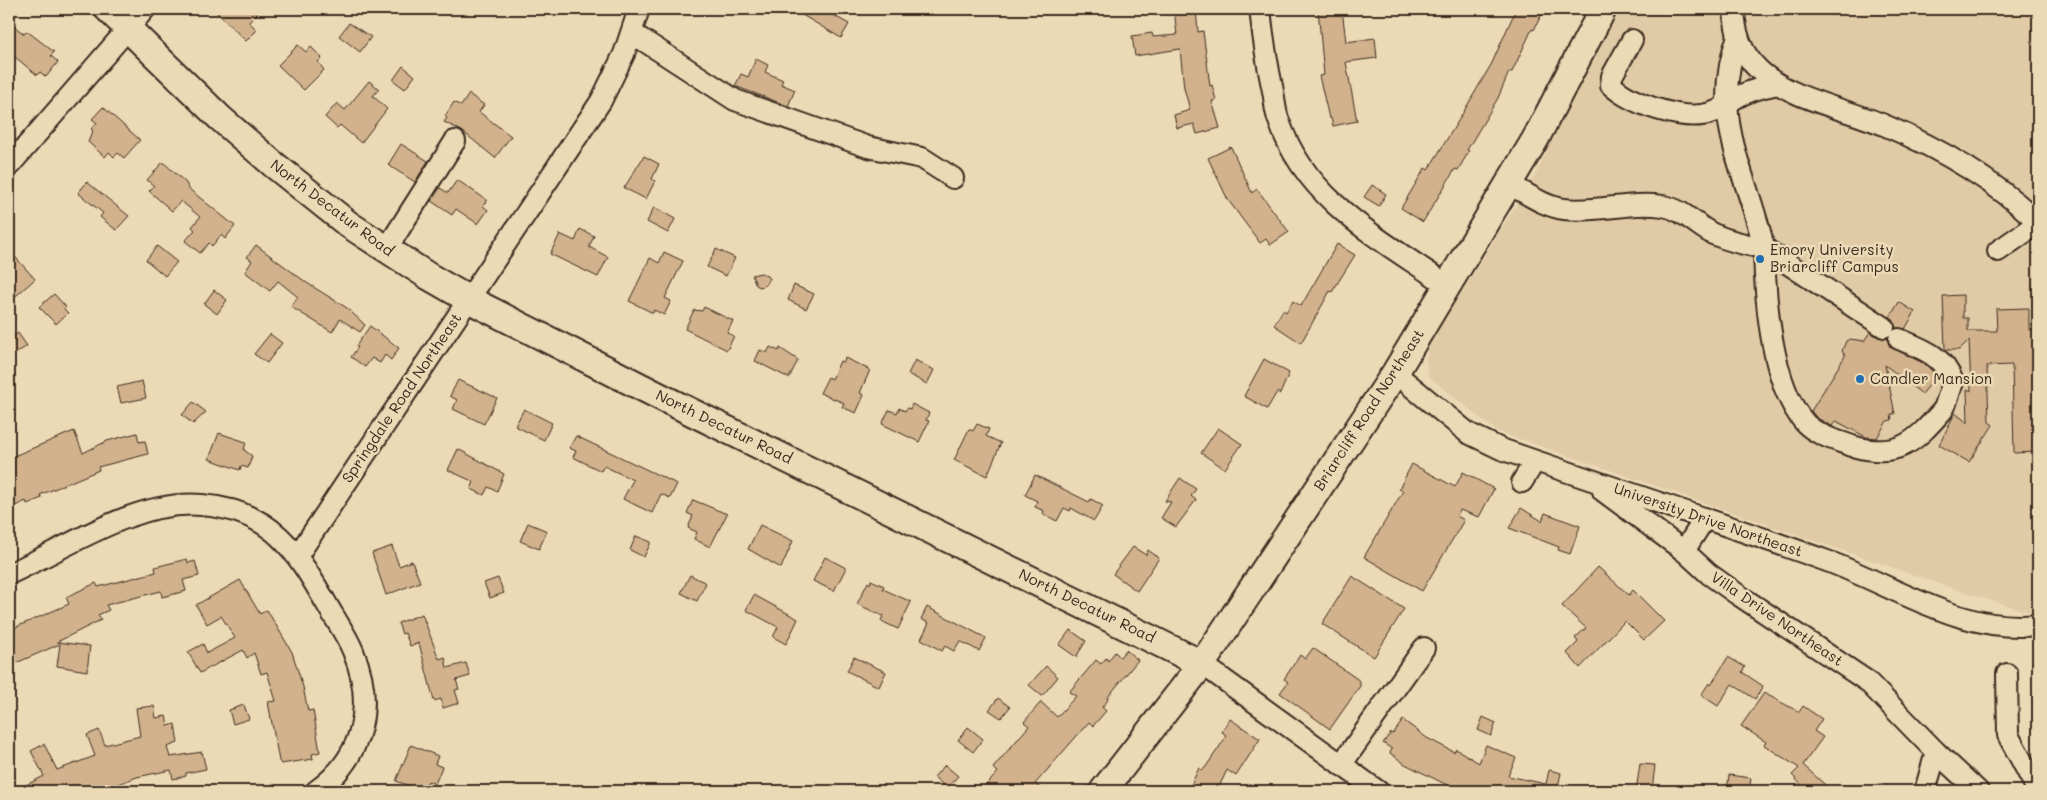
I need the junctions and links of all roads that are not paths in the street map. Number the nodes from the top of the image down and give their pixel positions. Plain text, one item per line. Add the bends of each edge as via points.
1 (108, 9) edge
2 (639, 9) edge
3 (1260, 9) edge
4 (1603, 9) edge
5 (1734, 9) edge
6 (137, 18) edge
7 (632, 33) junction
8 (1738, 36) junction
9 (1632, 40) dead end
10 (1789, 94) junction
11 (1726, 107) junction
12 (455, 141) dead end
13 (9, 166) edge
14 (953, 178) dead end
15 (1509, 184) junction
16 (2038, 223) edge
17 (1764, 248) junction
18 (386, 250) junction
19 (1998, 251) dead end
20 (1447, 285) junction
21 (468, 299) junction
22 (1395, 373) junction
23 (1536, 461) junction
24 (1586, 479) junction
25 (1522, 482) dead end
26 (1705, 518) junction
27 (1684, 551) junction
28 (298, 555) junction
29 (9, 574) edge
30 (2038, 625) edge
31 (1424, 648) dead end
32 (1202, 664) junction
33 (2007, 674) dead end
34 (1936, 752) junction
35 (1341, 765) junction
36 (316, 791) edge
37 (1103, 791) edge
38 (1360, 791) edge
39 (1378, 791) edge
40 (1925, 791) edge
41 (1978, 791) edge
42 (2038, 791) edge

1 - 6 main road, North Decatur Road
2 - 7 street, Springdale Road Northeast
3 - 20 street via 1278,121 1309,179 1355,222
4 - 15 main road, Briarcliff Road Northeast via 1562,91
5 - 8 street
6 - 13 street
6 - 18 main road, North Decatur Road via 220,118 348,224
7 - 14 street via 735,100 868,147 922,158
7 - 21 street, Springdale Road Northeast via 601,101
8 - 10 street via 1741,47 1760,71
8 - 11 street via 1729,60
9 - 11 street via 1612,76 1610,85 1620,93 1649,106 1692,116 1710,114
10 - 11 street via 1747,93
10 - 16 street via 1833,114 1885,126 1966,166 2016,201
11 - 17 street via 1736,163
12 - 18 street
15 - 17 street via 1563,209 1664,206 1685,214 1712,233 1737,243
15 - 20 main road, Briarcliff Road Northeast
16 - 19 street
17 - 17 street via 1764,283 1773,354 1792,402 1805,423 1822,436 1880,452 1896,450 1927,428 1944,408 1953,382 1942,360 1891,333
18 - 21 main road, North Decatur Road
20 - 22 main road, Briarcliff Road Northeast
21 - 28 street, Springdale Road Northeast
21 - 32 main road, North Decatur Road
22 - 23 street, University Drive Northeast via 1468,433 1485,443
22 - 32 main road, Briarcliff Road Northeast
23 - 24 street, University Drive Northeast
23 - 25 street
24 - 26 street, University Drive Northeast
24 - 27 street, Villa Drive Northeast
26 - 27 street
26 - 30 street, University Drive Northeast via 1830,562 1957,615 1998,625
27 - 34 street, Villa Drive Northeast via 1736,594 1867,681
28 - 29 street via 273,530 243,513 200,504 172,506 132,516
28 - 36 street via 353,650 363,685 364,712 359,741 334,776
31 - 35 street
32 - 35 street, North Decatur Road
32 - 37 main road, Briarcliff Road Northeast
33 - 42 street via 2008,735
34 - 40 street
34 - 41 street, Villa Drive Northeast
35 - 38 street
35 - 39 street, North Decatur Road

